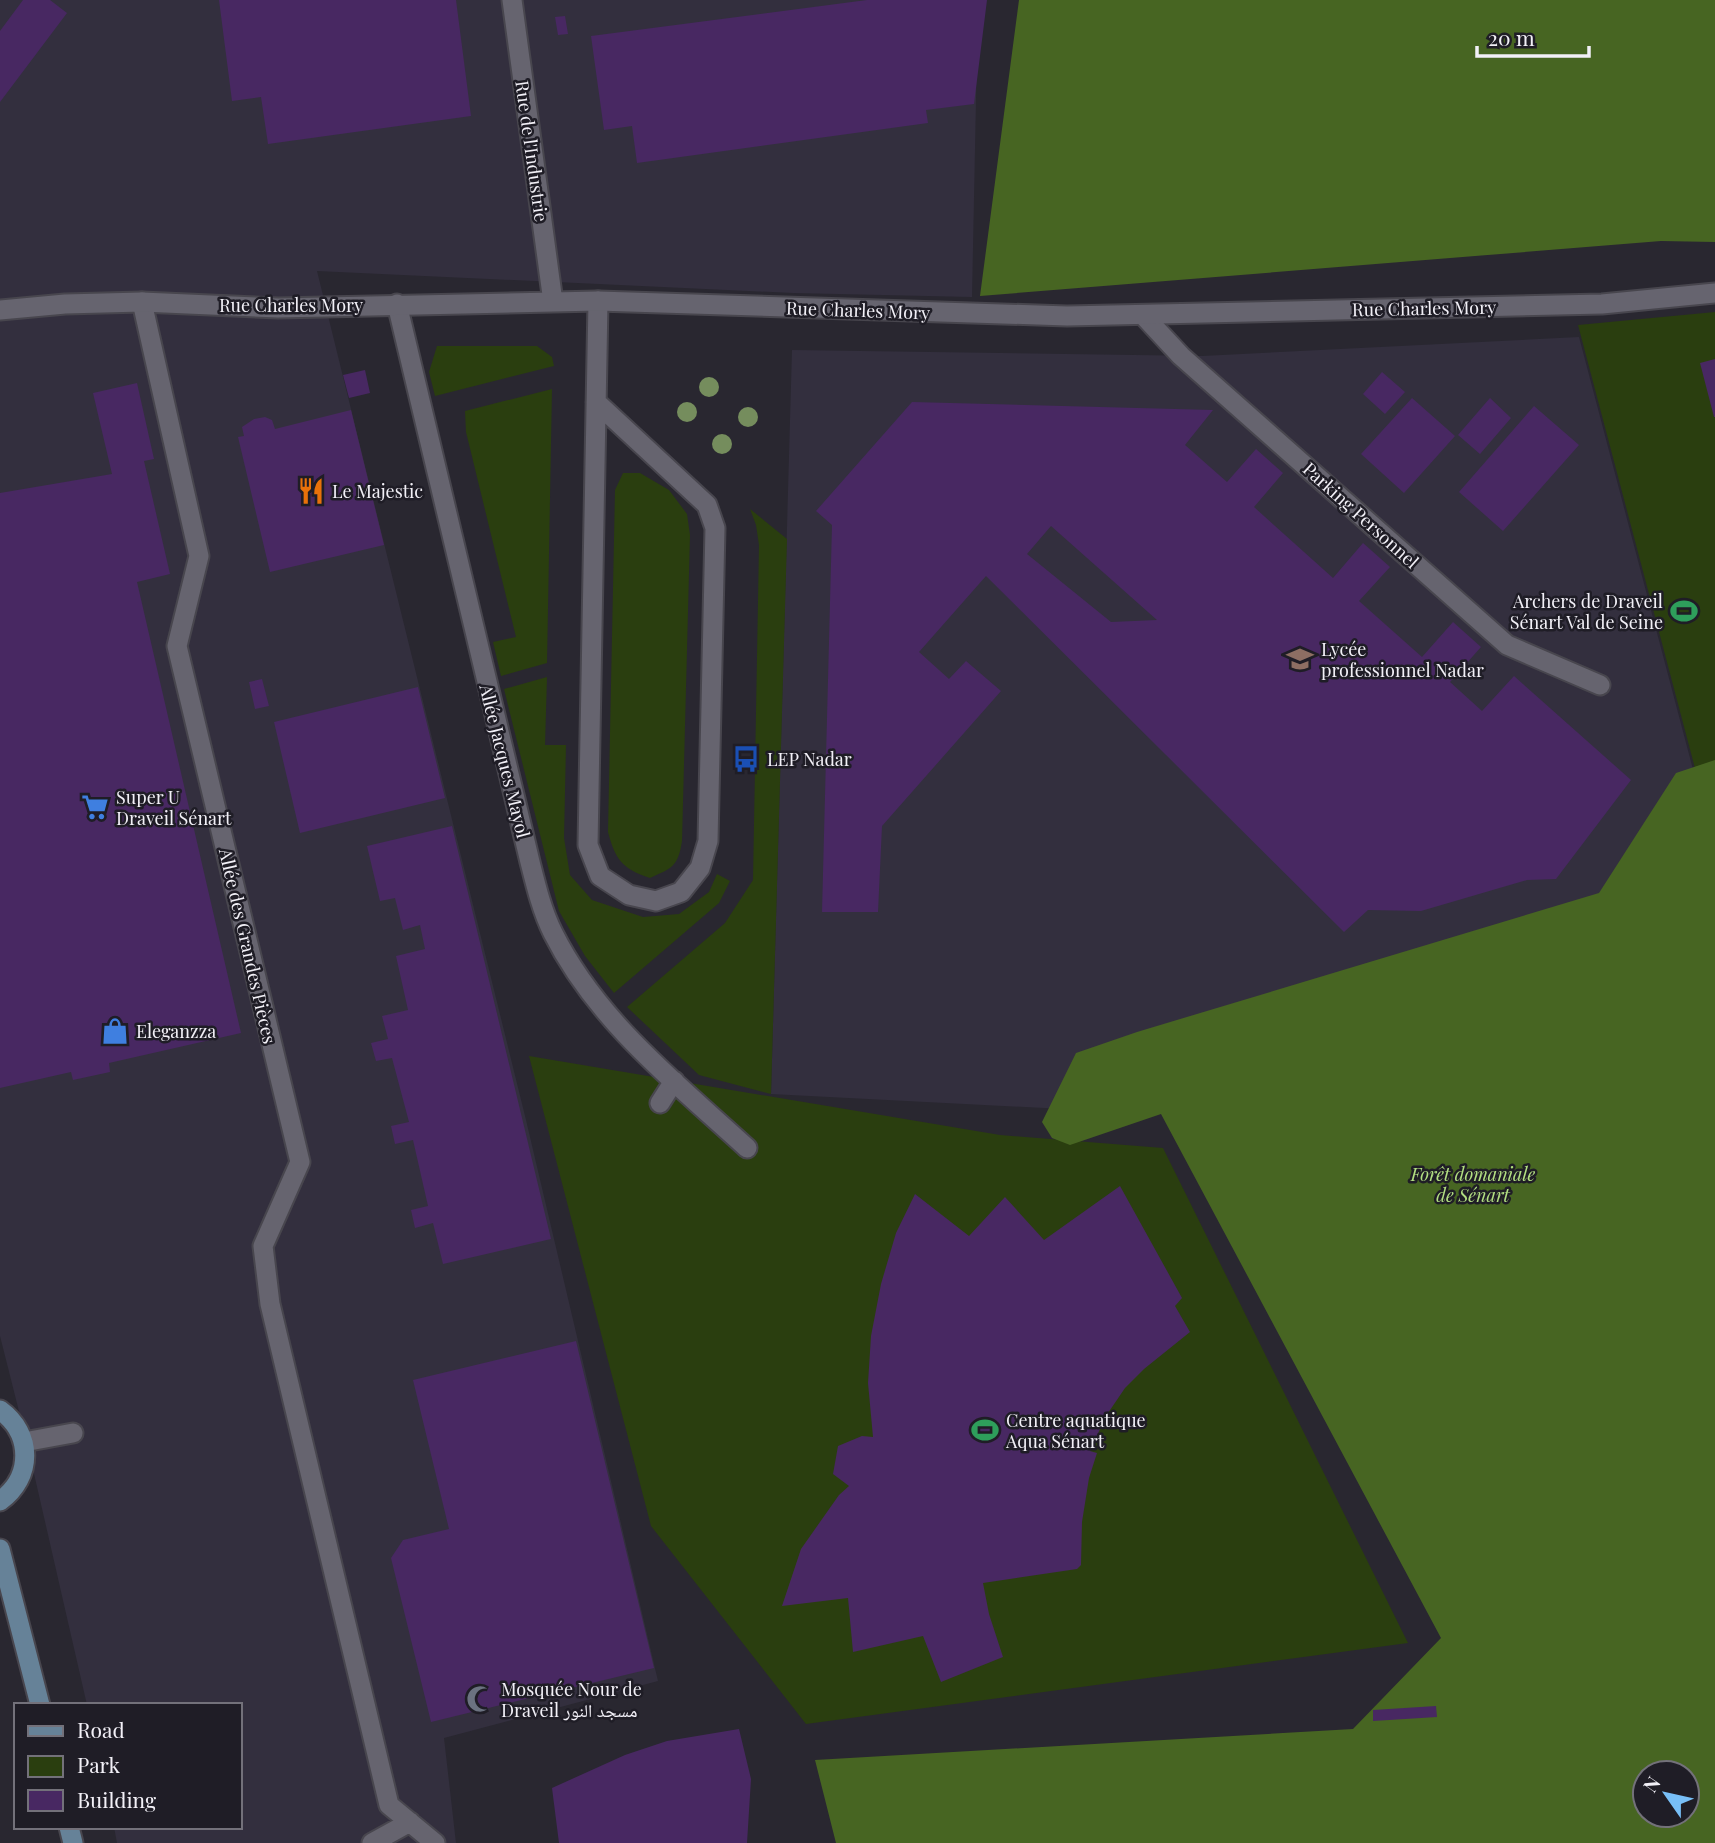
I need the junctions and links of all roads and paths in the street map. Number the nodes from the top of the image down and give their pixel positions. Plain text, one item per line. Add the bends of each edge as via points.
1 (512, 0) edge
2 (1715, 293) edge
3 (598, 301) junction
4 (142, 302) junction
5 (553, 302) junction
6 (397, 304) junction
7 (0, 310) edge
8 (1143, 315) junction
9 (596, 402) junction
10 (1600, 685) dead end
11 (674, 1081) junction
12 (660, 1103) dead end
13 (747, 1148) dead end
14 (0, 1410) edge
15 (73, 1433) dead end
16 (24, 1442) junction
17 (0, 1501) edge
18 (0, 1549) edge
19 (39, 1703) edge
20 (410, 1822) junction
21 (372, 1843) edge
22 (435, 1843) edge

1 - 5 street, Rue de l'Industrie
2 - 8 street, Rue Charles Mory via 1602,304
3 - 5 street, Rue Charles Mory
3 - 8 street, Rue Charles Mory
3 - 9 street
4 - 6 street, Rue Charles Mory via 278,308
4 - 7 street, Rue Charles Mory
4 - 20 street, Allée des Grandes Pièces via 199,556 177,646 300,1162 263,1246 270,1304 389,1805
5 - 6 street, Rue Charles Mory
6 - 11 street, Allée Jacques Mayol via 539,898 576,974 605,1013
8 - 10 street, Parking Personnel via 1181,356 1507,645
9 - 9 street via 588,845 600,876 629,895 656,901 681,892 700,868 708,841 715,528 706,505
11 - 12 street
11 - 13 street, Allée Jacques Mayol
14 - 16 main road via 19,1428
15 - 16 street
16 - 17 main road via 22,1475
18 - 19 main road
20 - 21 street
20 - 22 street, Allée des Grandes Pièces

